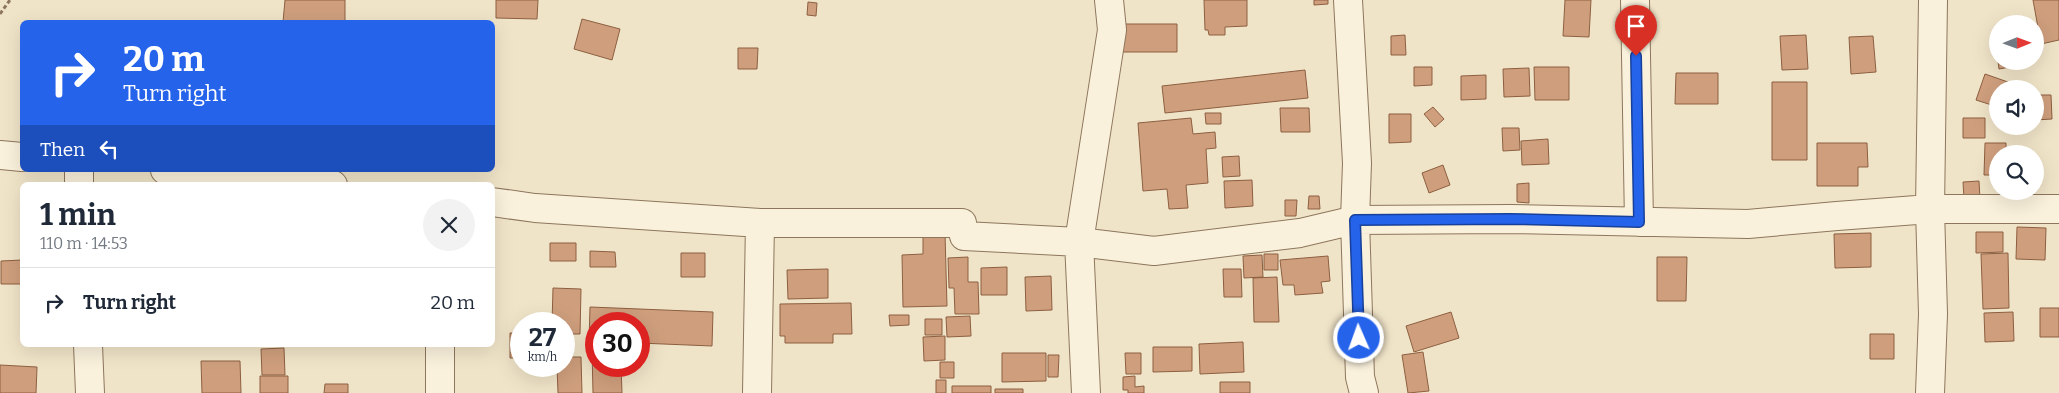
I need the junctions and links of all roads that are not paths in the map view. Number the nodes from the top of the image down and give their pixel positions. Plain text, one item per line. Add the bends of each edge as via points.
1 (1109, 0) edge
2 (1348, 0) edge
3 (1635, 0) edge
4 (1933, 0) edge
5 (0, 155) edge
6 (20, 157) edge
7 (188, 172) edge
8 (300, 182) edge
9 (495, 202) edge
10 (1930, 209) junction
11 (2059, 209) edge
12 (1355, 220) junction
13 (1639, 222) junction
14 (760, 223) junction
15 (1079, 242) junction
16 (88, 347) edge
17 (440, 347) edge
18 (90, 393) edge
19 (440, 393) edge
20 (757, 393) edge
21 (1086, 393) edge
22 (1364, 393) edge
23 (1930, 393) edge

1 - 15 street via 1112,30
2 - 12 street via 1357,163
3 - 13 street
4 - 10 street
5 - 6 street
7 - 8 street
9 - 14 street
10 - 11 street
10 - 13 street via 1748,224
10 - 23 street via 1933,314
12 - 13 street
12 - 15 street via 1300,233 1154,251
12 - 22 street via 1360,377
14 - 15 street via 962,223 964,236
14 - 20 street
15 - 21 street
16 - 18 street
17 - 19 street

